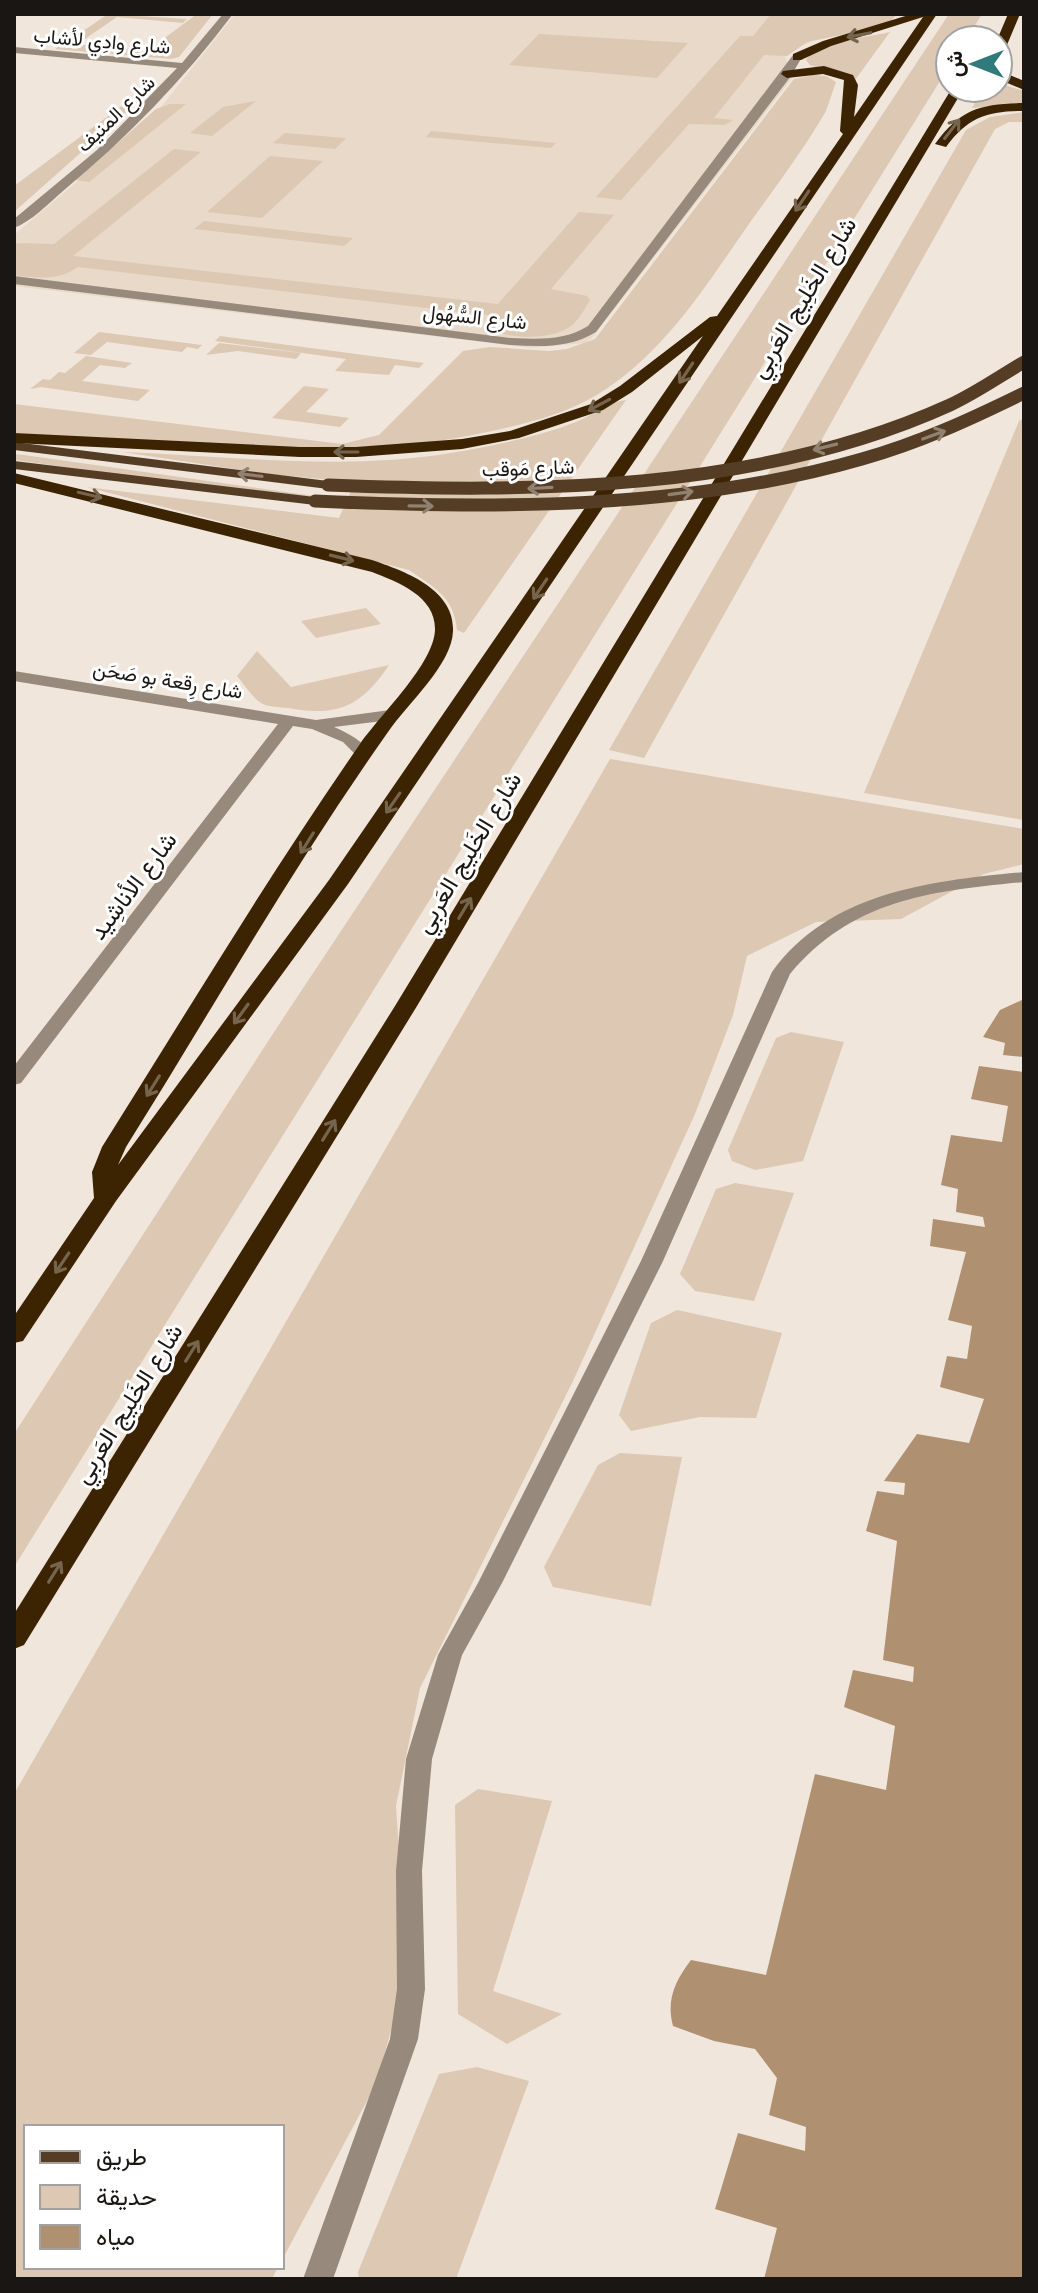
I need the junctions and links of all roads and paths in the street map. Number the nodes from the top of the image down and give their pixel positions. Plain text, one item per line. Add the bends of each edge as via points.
1 (228, 14) edge
2 (921, 14) edge
3 (931, 14) edge
4 (14, 50) edge
5 (797, 57) joint
6 (187, 66) junction
7 (787, 74) junction
8 (949, 104) edge
9 (1024, 107) edge
10 (846, 136) junction
11 (887, 211) junction
12 (14, 225) edge
13 (14, 280) edge
14 (730, 309) junction
15 (1024, 362) edge
16 (1024, 393) edge
17 (14, 438) edge
18 (14, 446) edge
19 (14, 465) edge
20 (14, 478) edge
21 (14, 676) edge
22 (390, 715) junction
23 (289, 720) junction
24 (316, 725) junction
25 (363, 753) junction
26 (1024, 877) edge
27 (14, 1079) edge
28 (106, 1198) junction
29 (14, 1335) edge
30 (14, 1638) edge
31 (318, 2279) edge

1 - 6 street, شارع المنيف
2 -> 5 highway
3 - 10 highway, شارع الخَلِيج العَربِي
4 - 6 street, شارع وادِي لأشاب
5 - 7 street, شارع السُّهُول
6 - 12 street, شارع المنيف via 111,144
7 - 10 highway via 824,70 849,78
7 - 13 street, شارع السُّهُول via 592,329 580,336 532,342 462,336
8 - 11 highway, شارع الخَلِيج العَربِي
11 -> 9 highway via 903,198 957,120 996,108
10 -> 14 highway, شارع الخَلِيج العَربِي
30 -> 11 highway, شارع الخَلِيج العَربِي via 406,1006
14 -> 17 highway via 597,407 487,440 356,452
14 -> 28 highway, شارع الخَلِيج العَربِي via 337,884
15 -> 18 main road, شارع مَوقب, bridge via 968,397 884,431 721,469 620,482 394,489
19 -> 16 main road, شارع مَوقب, bridge via 315,501 416,506 658,496 816,469 913,442
20 -> 22 highway via 366,564 410,582 437,606 445,633 437,653
21 - 23 street, شارع رِقعة بو صَحَن
22 - 24 street, شارع رِقعة بو صَحَن
22 - 25 highway
23 - 24 street, شارع رِقعة بو صَحَن
23 - 27 street, شارع الأناشِيد
24 - 25 street, شارع رِقعة بو صَحَن via 349,739
25 -> 28 highway via 104,1164
26 - 31 street via 895,896 839,919 796,950 781,972 652,1261 450,1655 419,1759 409,1871 411,1989 404,2039
28 -> 29 highway, شارع الخَلِيج العَربِي

